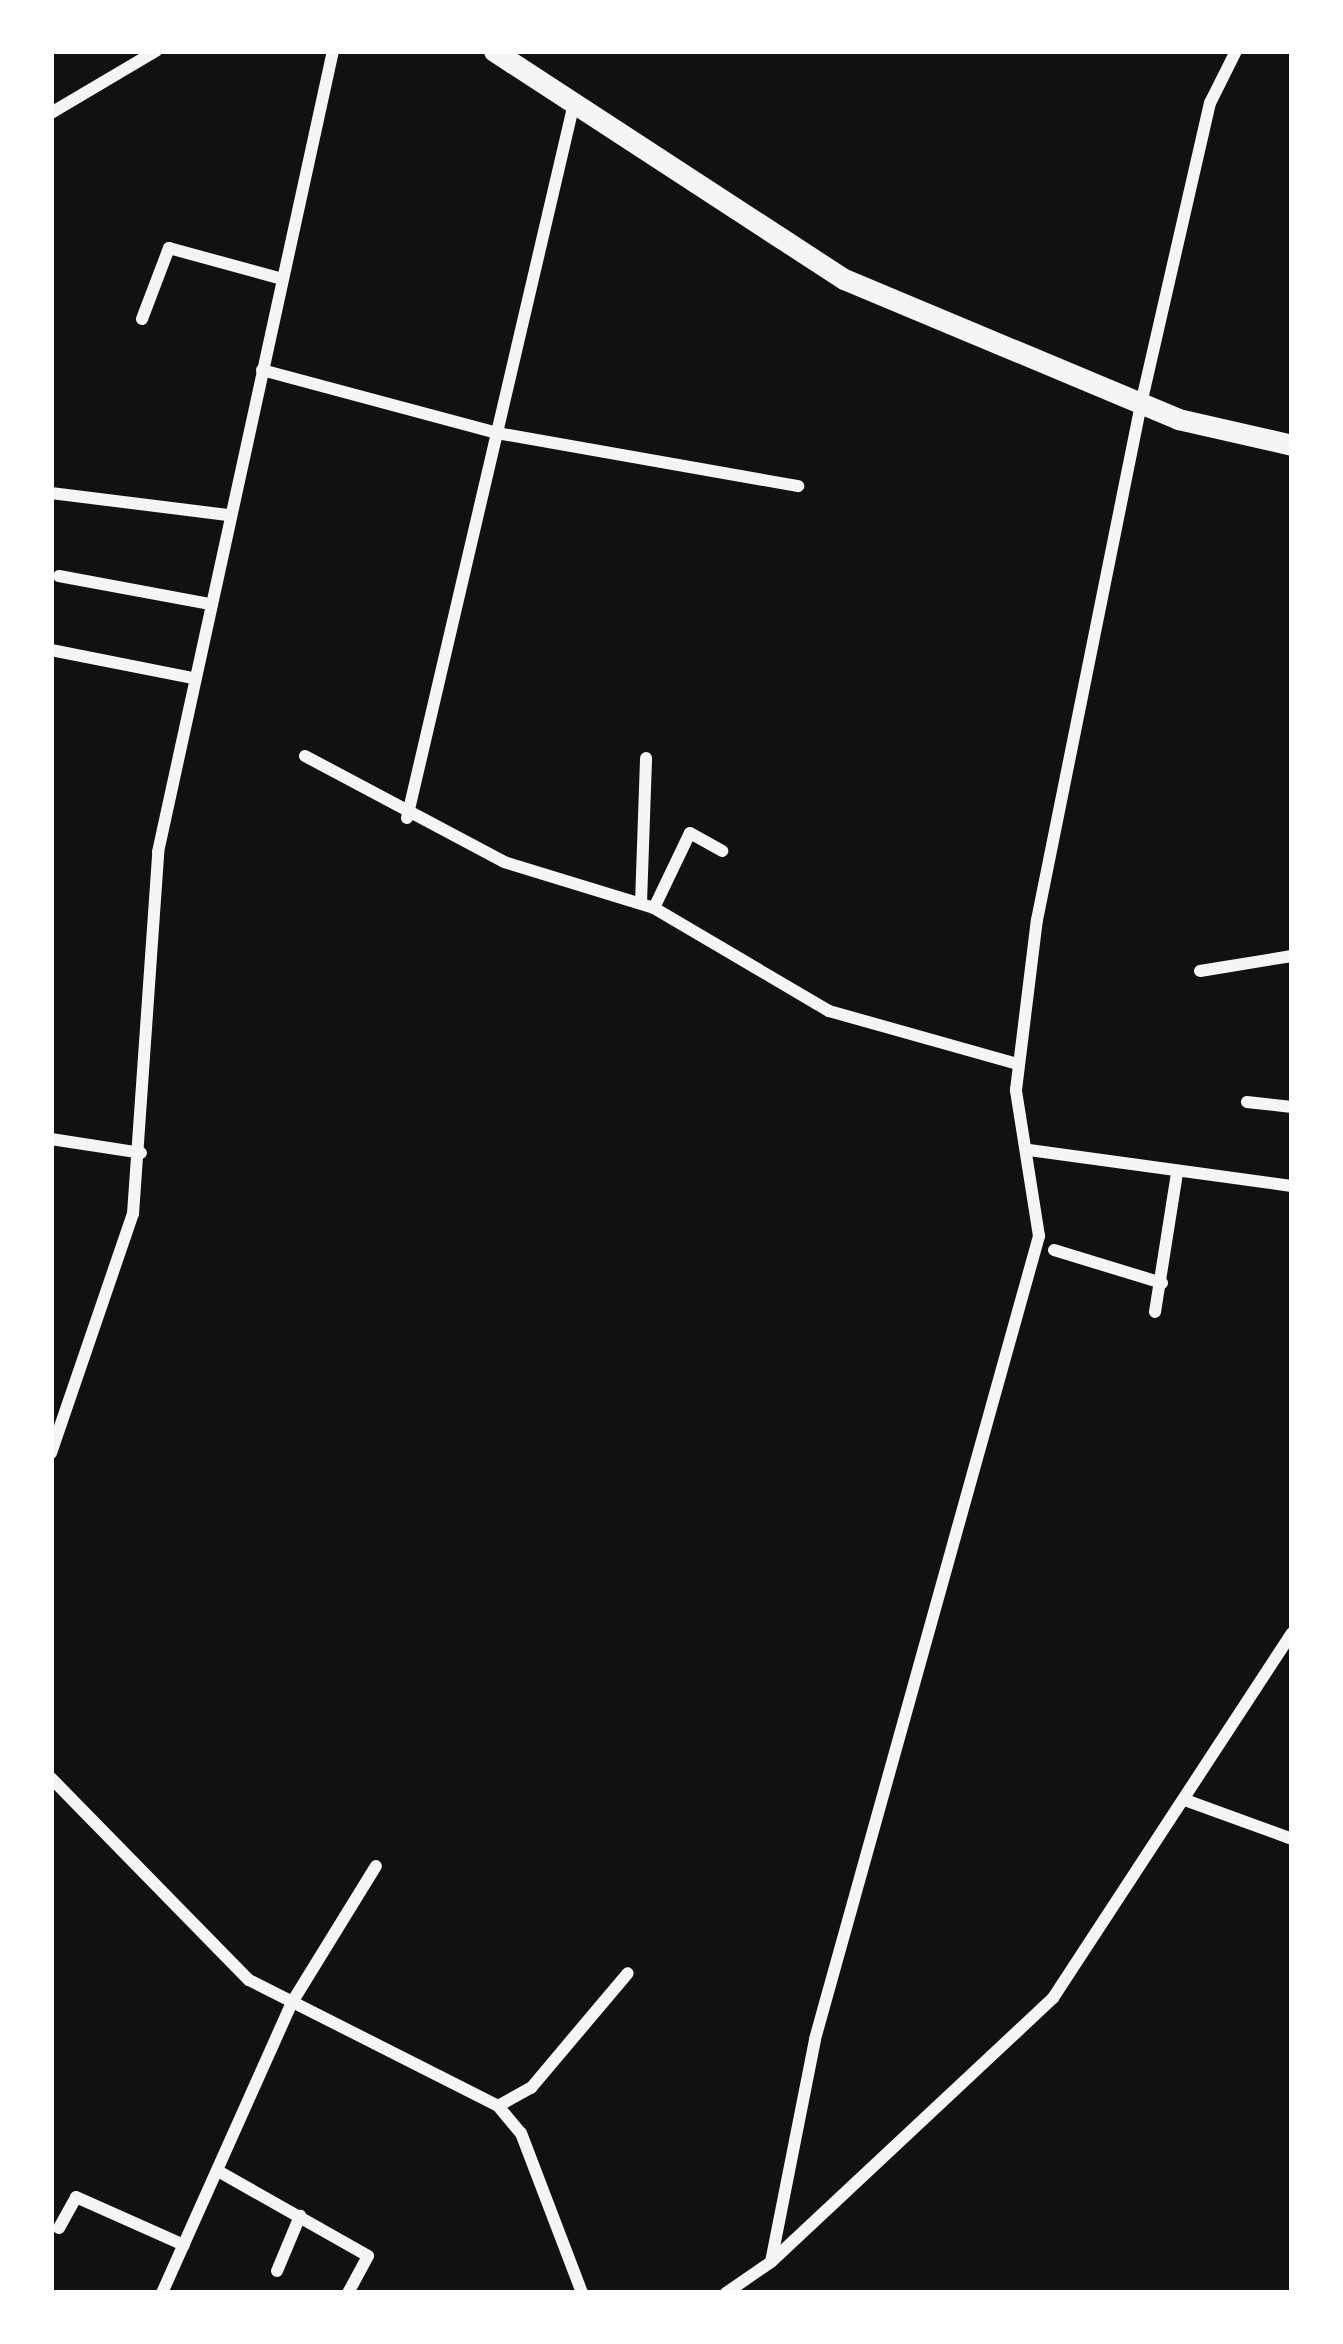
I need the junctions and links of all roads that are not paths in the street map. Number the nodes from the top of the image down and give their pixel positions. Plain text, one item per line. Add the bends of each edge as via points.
1 (156, 51) edge
2 (333, 51) edge
3 (494, 51) edge
4 (1236, 51) edge
5 (574, 103) junction
6 (51, 113) edge
7 (282, 279) junction
8 (142, 319) dead end
9 (262, 370) junction
10 (1141, 404) junction
11 (496, 433) junction
12 (1292, 445) edge
13 (798, 486) dead end
14 (51, 493) edge
15 (228, 515) junction
16 (59, 576) dead end
17 (210, 604) junction
18 (51, 650) edge
19 (193, 678) junction
20 (305, 756) dead end
21 (646, 758) dead end
22 (407, 818) junction
23 (722, 851) dead end
24 (647, 906) junction
25 (1292, 956) edge
26 (1200, 971) dead end
27 (1018, 1064) junction
28 (1247, 1102) dead end
29 (1292, 1107) edge
30 (51, 1139) edge
31 (1029, 1150) junction
32 (141, 1153) junction
33 (1177, 1173) junction
34 (1292, 1186) edge
35 (1054, 1250) dead end
36 (1162, 1283) junction
37 (1156, 1312) dead end
38 (51, 1453) edge
39 (1292, 1633) edge
40 (51, 1778) edge
41 (1185, 1800) junction
42 (1292, 1839) edge
43 (376, 1866) dead end
44 (628, 1973) dead end
45 (291, 2004) junction
46 (498, 2106) junction
47 (218, 2171) junction
48 (300, 2216) junction
49 (59, 2228) dead end
50 (184, 2245) junction
51 (771, 2262) junction
52 (277, 2271) dead end
53 (162, 2293) edge
54 (348, 2293) edge
55 (582, 2293) edge
56 (726, 2293) edge

1 - 6 street
2 - 7 street
3 - 5 main road
4 - 10 street via 1210,104
5 - 10 main road via 844,279
5 - 11 street
7 - 8 street via 169,248
7 - 9 street
9 - 11 street
9 - 15 street
10 - 12 main road
10 - 27 street
11 - 13 street
11 - 22 street
14 - 15 street
15 - 17 street
16 - 17 street
17 - 19 street
18 - 19 street
19 - 32 street via 158,852
20 - 22 street
21 - 24 street
22 - 24 street via 504,862
23 - 24 street via 690,833
24 - 27 street via 829,1011
25 - 26 street
27 - 31 street
28 - 29 street
30 - 32 street
31 - 33 street
31 - 51 street via 1040,1236 815,2039
32 - 38 street via 108,1301
33 - 34 street
33 - 36 street
35 - 36 street
36 - 37 street
39 - 41 street
40 - 45 street via 232,1964
41 - 42 street
41 - 51 street via 1053,1998
43 - 45 street
44 - 46 street via 531,2088
45 - 46 street
45 - 47 street
46 - 55 street via 521,2133
47 - 48 street
47 - 50 street
48 - 52 street
48 - 54 street via 368,2256
49 - 50 street via 76,2197
50 - 53 street
51 - 56 street

